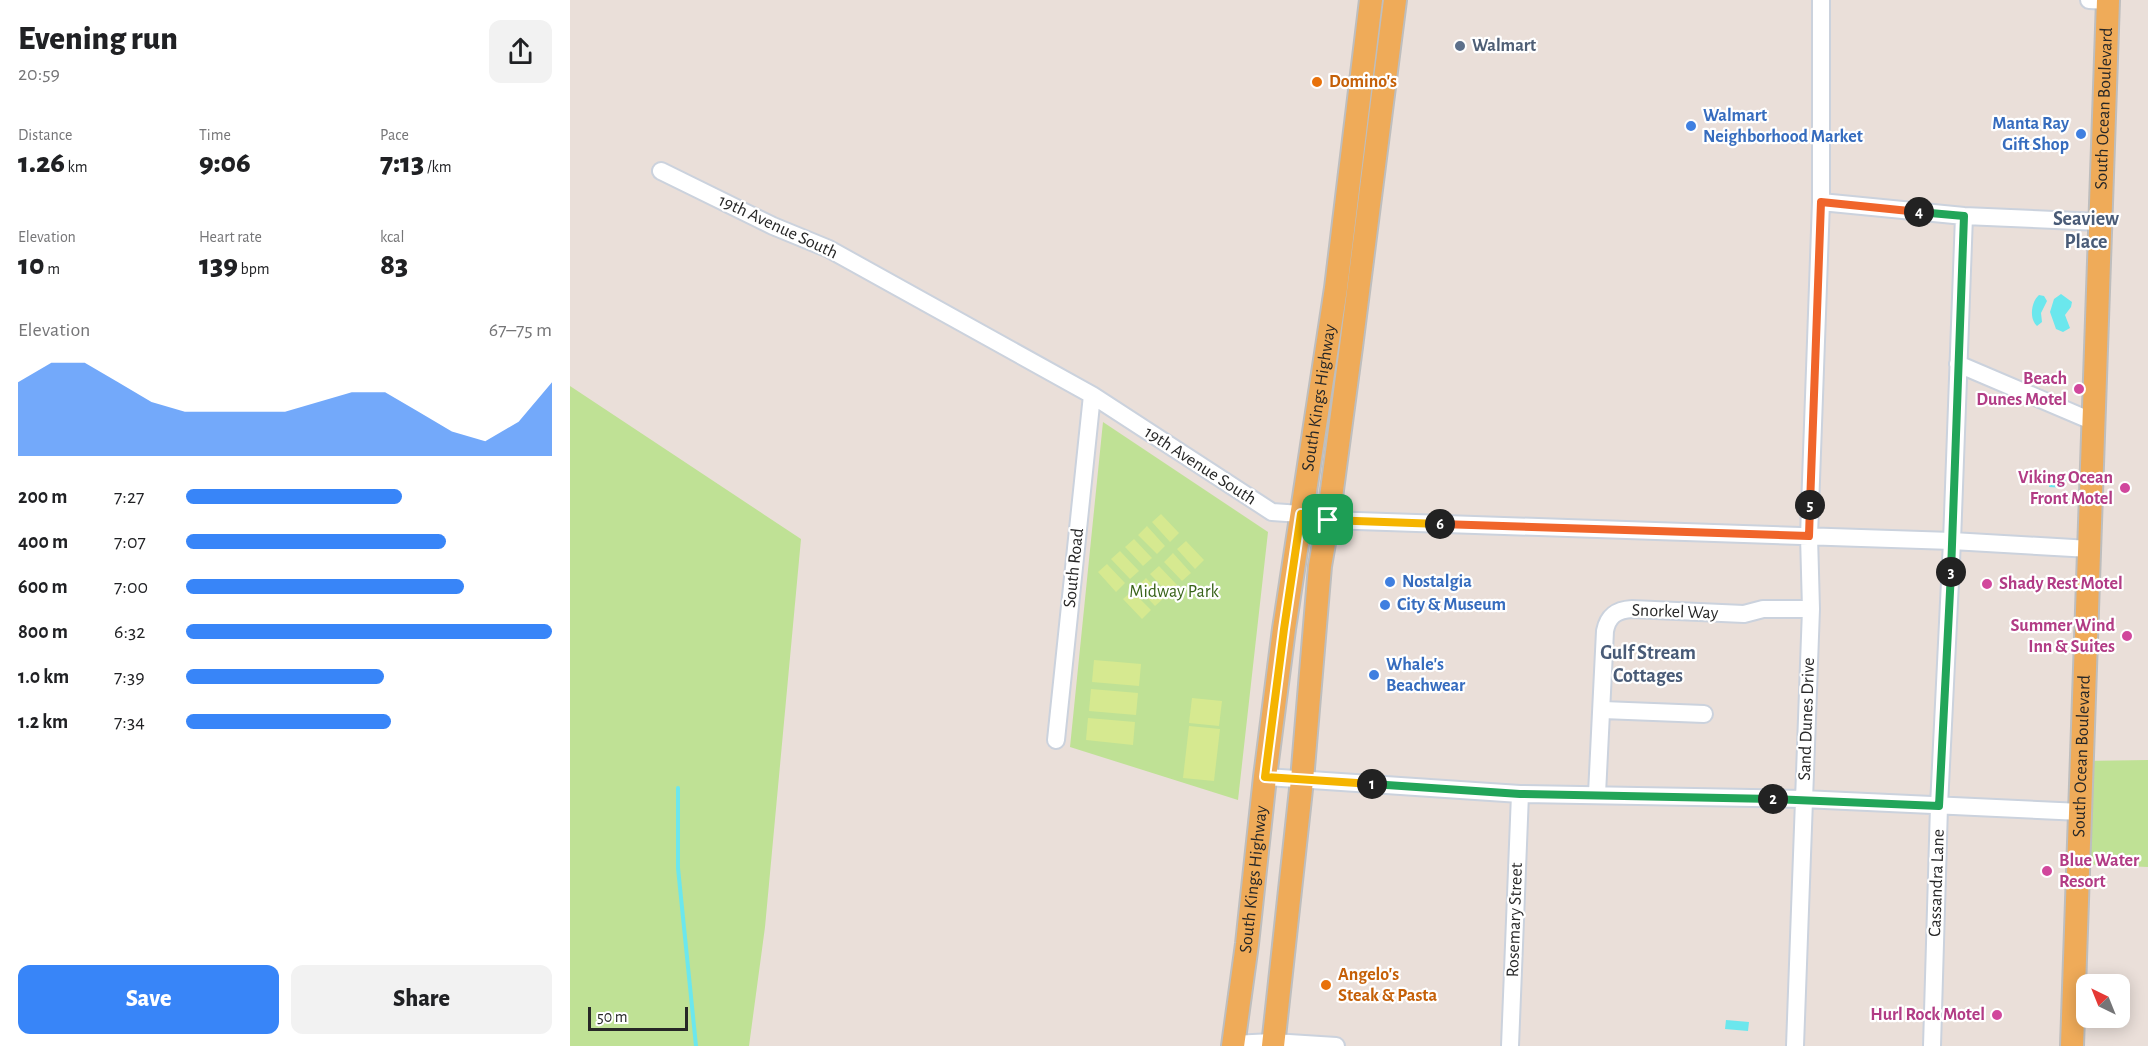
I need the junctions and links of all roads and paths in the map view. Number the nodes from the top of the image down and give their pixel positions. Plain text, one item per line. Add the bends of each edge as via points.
1 (1371, 0) edge
2 (1395, 0) edge
3 (1821, 0) edge
4 (2102, 0) edge
5 (661, 171) dead end
6 (1821, 202) junction
7 (1964, 216) junction
8 (2100, 222) junction
9 (1958, 364) junction
10 (1092, 395) junction
11 (2094, 422) junction
12 (1301, 514) junction
13 (1328, 520) junction
14 (1809, 536) junction
15 (1952, 541) junction
16 (2090, 549) junction
17 (1811, 609) junction
18 (1602, 710) junction
19 (1704, 714) dead end
20 (1056, 740) dead end
21 (1265, 777) junction
22 (1302, 780) junction
23 (1520, 794) junction
24 (1597, 794) junction
25 (1803, 800) junction
26 (1939, 806) junction
27 (2081, 812) junction
28 (1273, 1044) edge
29 (1233, 1045) edge
30 (1336, 1046) edge
31 (1510, 1046) edge
32 (1795, 1046) edge
33 (1932, 1046) edge
34 (2072, 1046) edge

1 - 12 main road, South Kings Highway via 1336,288
2 - 13 main road, South Kings Highway
3 - 6 street, Sand Dunes Drive
4 - 8 main road, South Ocean Boulevard
5 - 10 street, 19th Avenue South via 829,249
6 - 7 street
6 - 14 street, Sand Dunes Drive
7 - 8 street
7 - 9 street, Cassandra Lane
8 - 11 main road, South Ocean Boulevard
9 - 11 street
9 - 15 street, Cassandra Lane
10 - 12 street, 19th Avenue South via 1258,505 1272,512
10 - 20 street, South Road
11 - 16 main road, South Ocean Boulevard
12 - 13 street, 19th Avenue South
12 - 21 main road, South Kings Highway
13 - 14 street, 19th Avenue South
13 - 22 main road, South Kings Highway via 1320,566
14 - 15 street, 19th Avenue South
14 - 17 street, Sand Dunes Drive
15 - 16 street, 19th Avenue South
15 - 26 street, Cassandra Lane
16 - 27 main road, South Ocean Boulevard
17 - 18 street, Snorkel Way via 1763,609 1744,614 1619,611 1609,618 1605,632
17 - 25 street, Sand Dunes Drive
18 - 19 street
18 - 24 street, Snorkel Way
21 - 22 street
21 - 29 main road, South Kings Highway
22 - 23 street
22 - 28 main road, South Kings Highway
23 - 24 street
23 - 31 street, Rosemary Street
24 - 25 street
25 - 26 street
25 - 32 street, Sand Dunes Drive
26 - 27 street
26 - 33 street, Cassandra Lane
27 - 34 main road, South Ocean Boulevard
28 - 29 street
28 - 30 street

